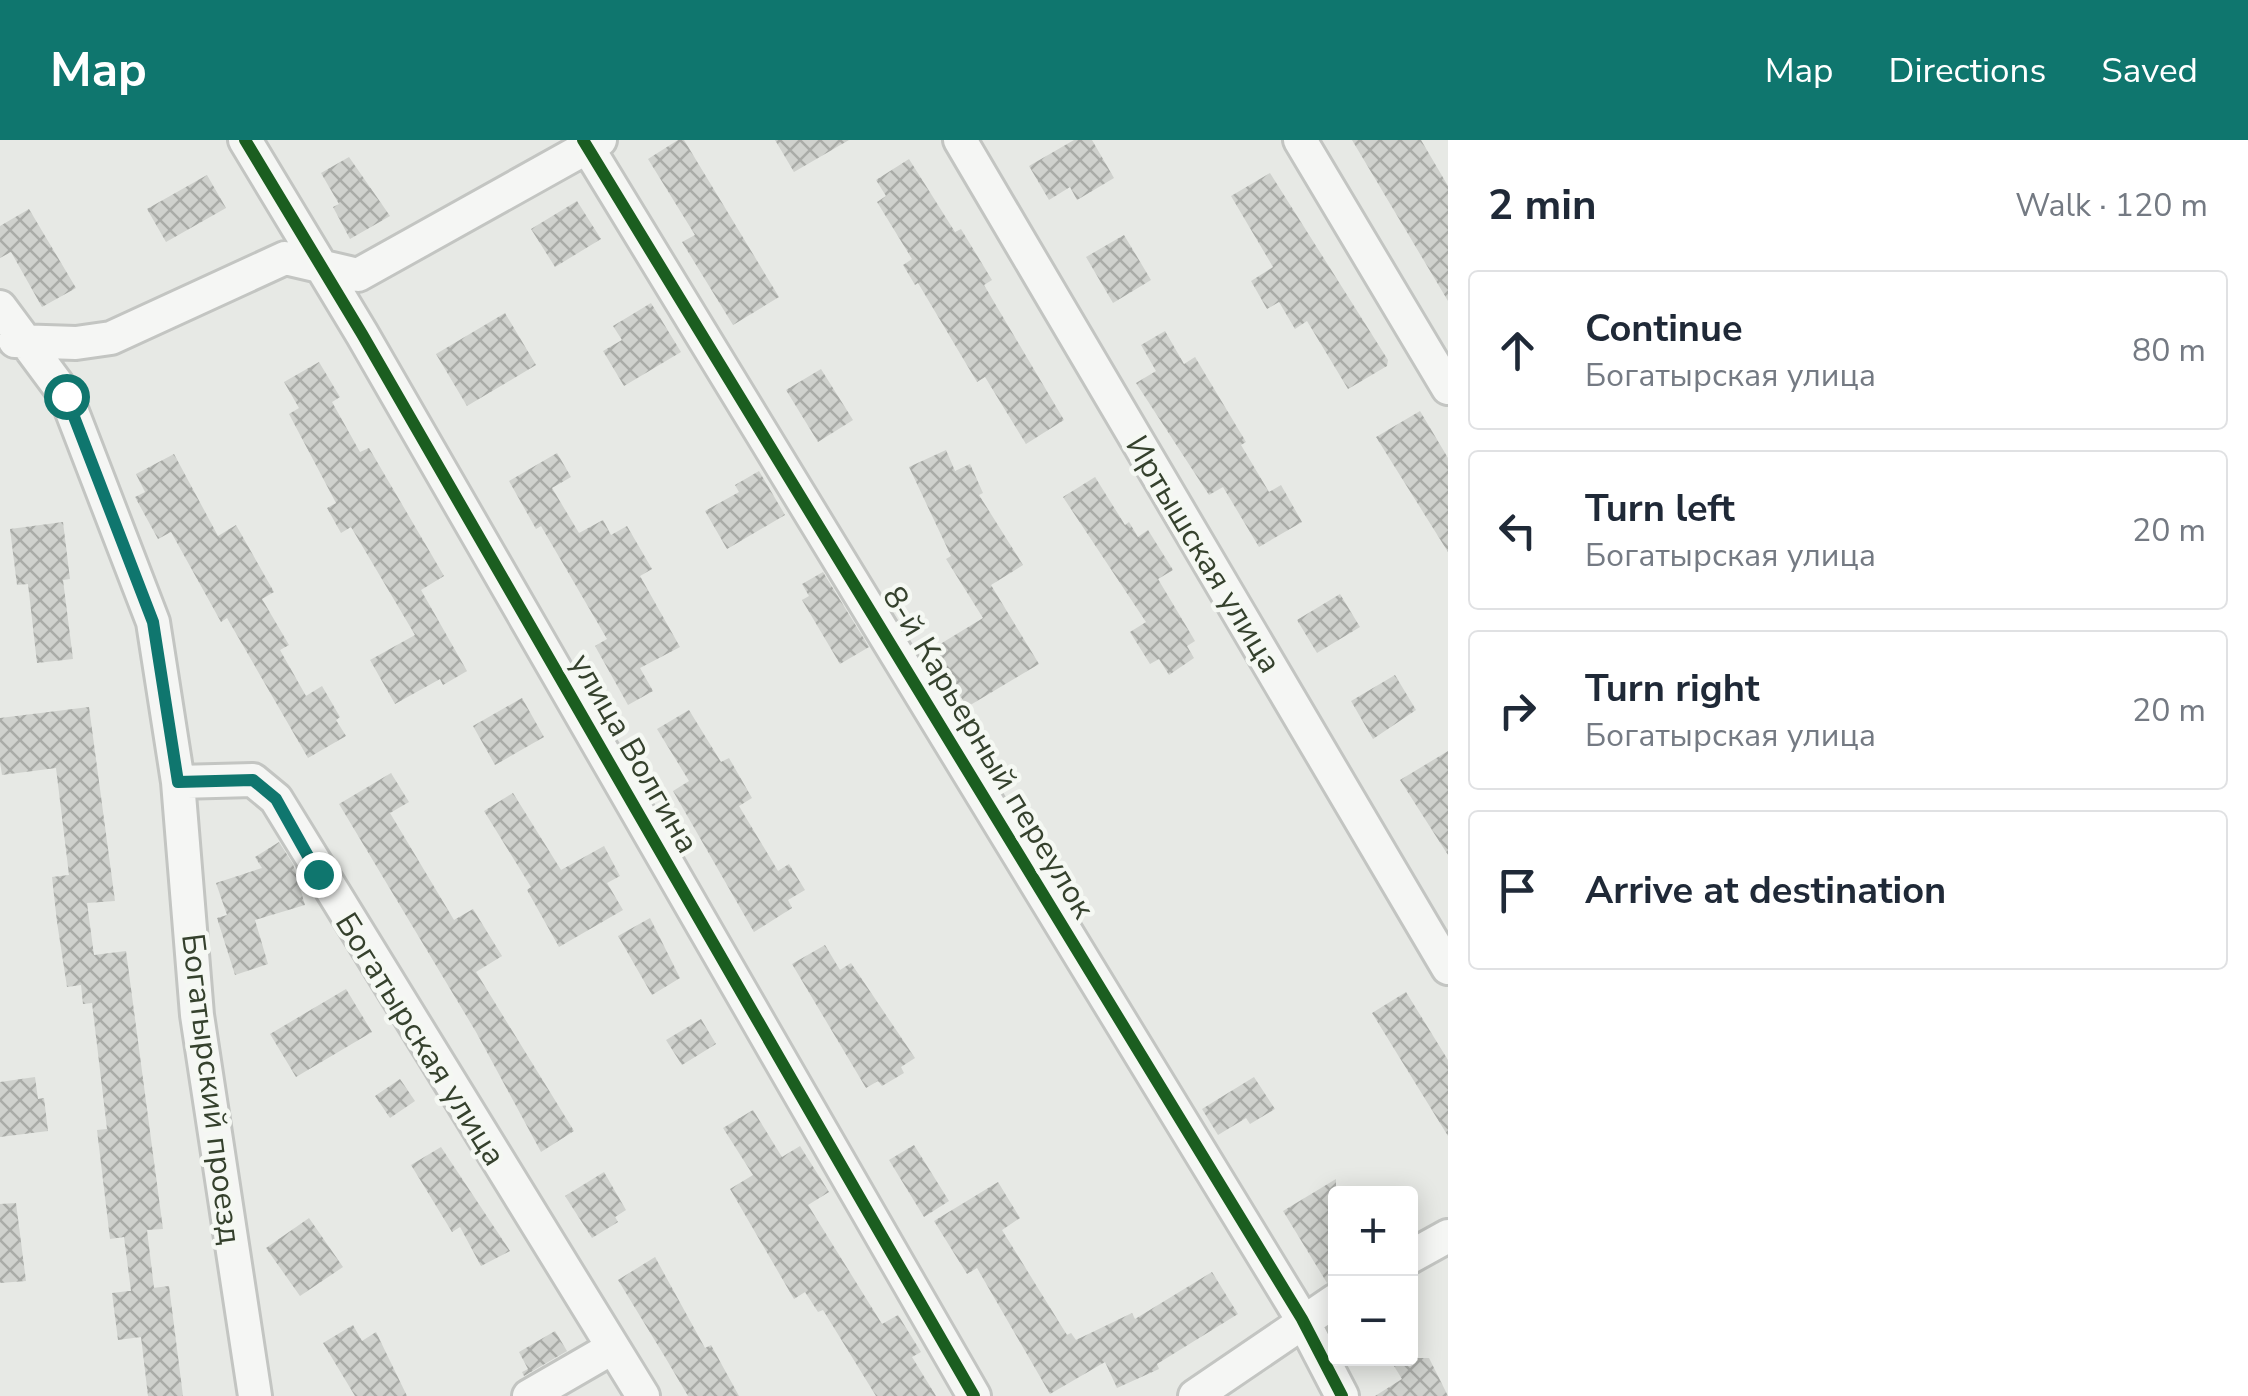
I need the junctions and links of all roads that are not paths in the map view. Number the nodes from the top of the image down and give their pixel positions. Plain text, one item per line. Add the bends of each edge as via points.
1 (245, 140) edge
2 (960, 140) edge
3 (1300, 140) edge
4 (590, 142) edge
5 (319, 267) junction
6 (0, 307) edge
7 (14, 340) edge
8 (1448, 388) edge
9 (178, 782) junction
10 (1448, 968) edge
11 (1448, 1236) edge
12 (1418, 1253) edge
13 (1328, 1304) edge
14 (1302, 1319) junction
15 (612, 1348) junction
16 (254, 1396) edge
17 (529, 1396) edge
18 (643, 1396) edge
19 (974, 1396) edge
20 (1195, 1396) edge
21 (1342, 1396) edge

1 - 5 street, улица Волгина
2 - 10 street, Иртышская улица
3 - 8 street
4 - 5 street via 358,275
4 - 14 street, 8-й Карьерный переулок
5 - 7 street via 285,258 111,338
5 - 19 street, улица Волгина
6 - 7 street
7 - 9 street via 66,396 153,622
9 - 15 street, Богатырская улица via 253,780 276,799
9 - 16 street, Богатырский проезд via 197,1015
11 - 12 street
13 - 14 street
14 - 20 street
14 - 21 street, 8-й Карьерный переулок
15 - 17 street
15 - 18 street, Богатырская улица

